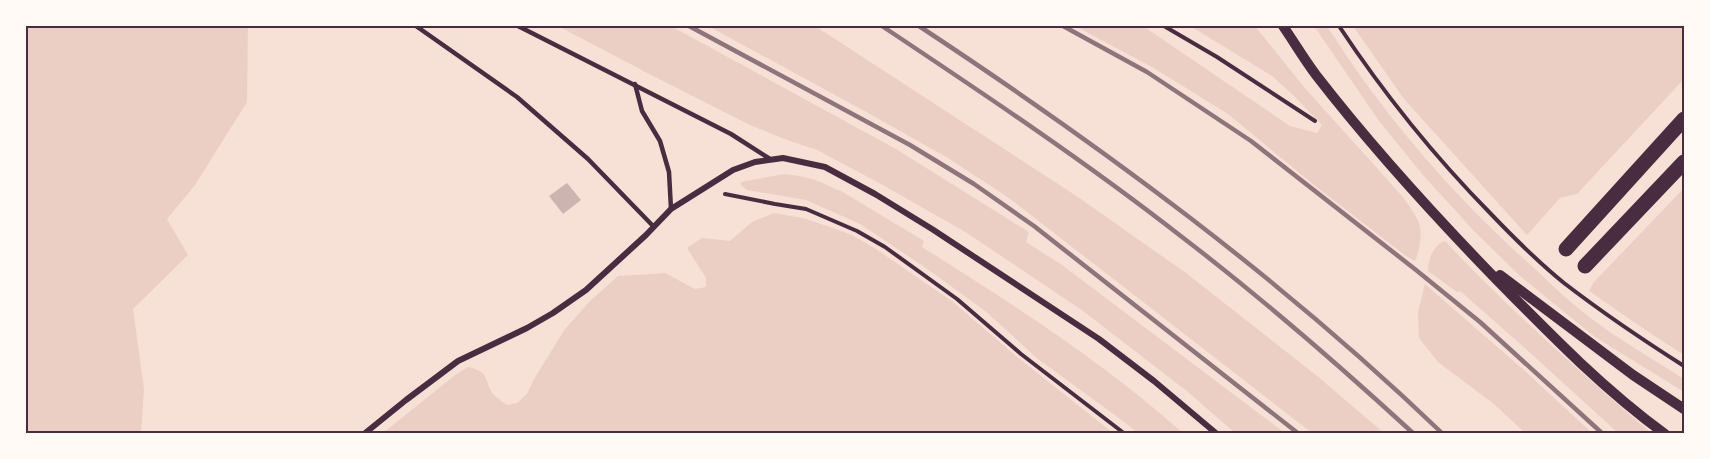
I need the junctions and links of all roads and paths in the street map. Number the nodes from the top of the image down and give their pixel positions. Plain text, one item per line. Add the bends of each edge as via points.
1 (416, 26) edge
2 (518, 26) edge
3 (1164, 26) edge
4 (1283, 26) edge
5 (1339, 26) edge
6 (635, 84) junction
7 (1684, 119) edge
8 (1315, 121) dead end
9 (770, 159) junction
10 (1684, 162) edge
11 (704, 188) junction
12 (671, 209) junction
13 (654, 227) junction
14 (1566, 249) dead end
15 (1473, 255) junction
16 (1585, 266) dead end
17 (1684, 366) edge
18 (1684, 409) edge
19 (364, 434) edge
20 (1125, 434) edge
21 (1217, 434) edge
22 (1665, 434) edge

1 - 13 lane via 518,97 588,159
2 - 6 lane
3 - 8 path
4 - 15 street via 1322,82 1403,180
5 - 17 path via 1407,122 1520,243 1627,330
6 - 9 lane
6 - 12 lane via 642,111 660,141 669,172
7 - 14 main road
9 - 11 street via 733,170
9 - 21 street via 825,167 923,223 1099,339
10 - 16 main road
11 - 12 street
11 - 20 path via 806,209 885,247 957,299
12 - 13 street
13 - 19 street via 599,279 554,313 458,361
15 - 18 street
15 - 22 street via 1552,337

